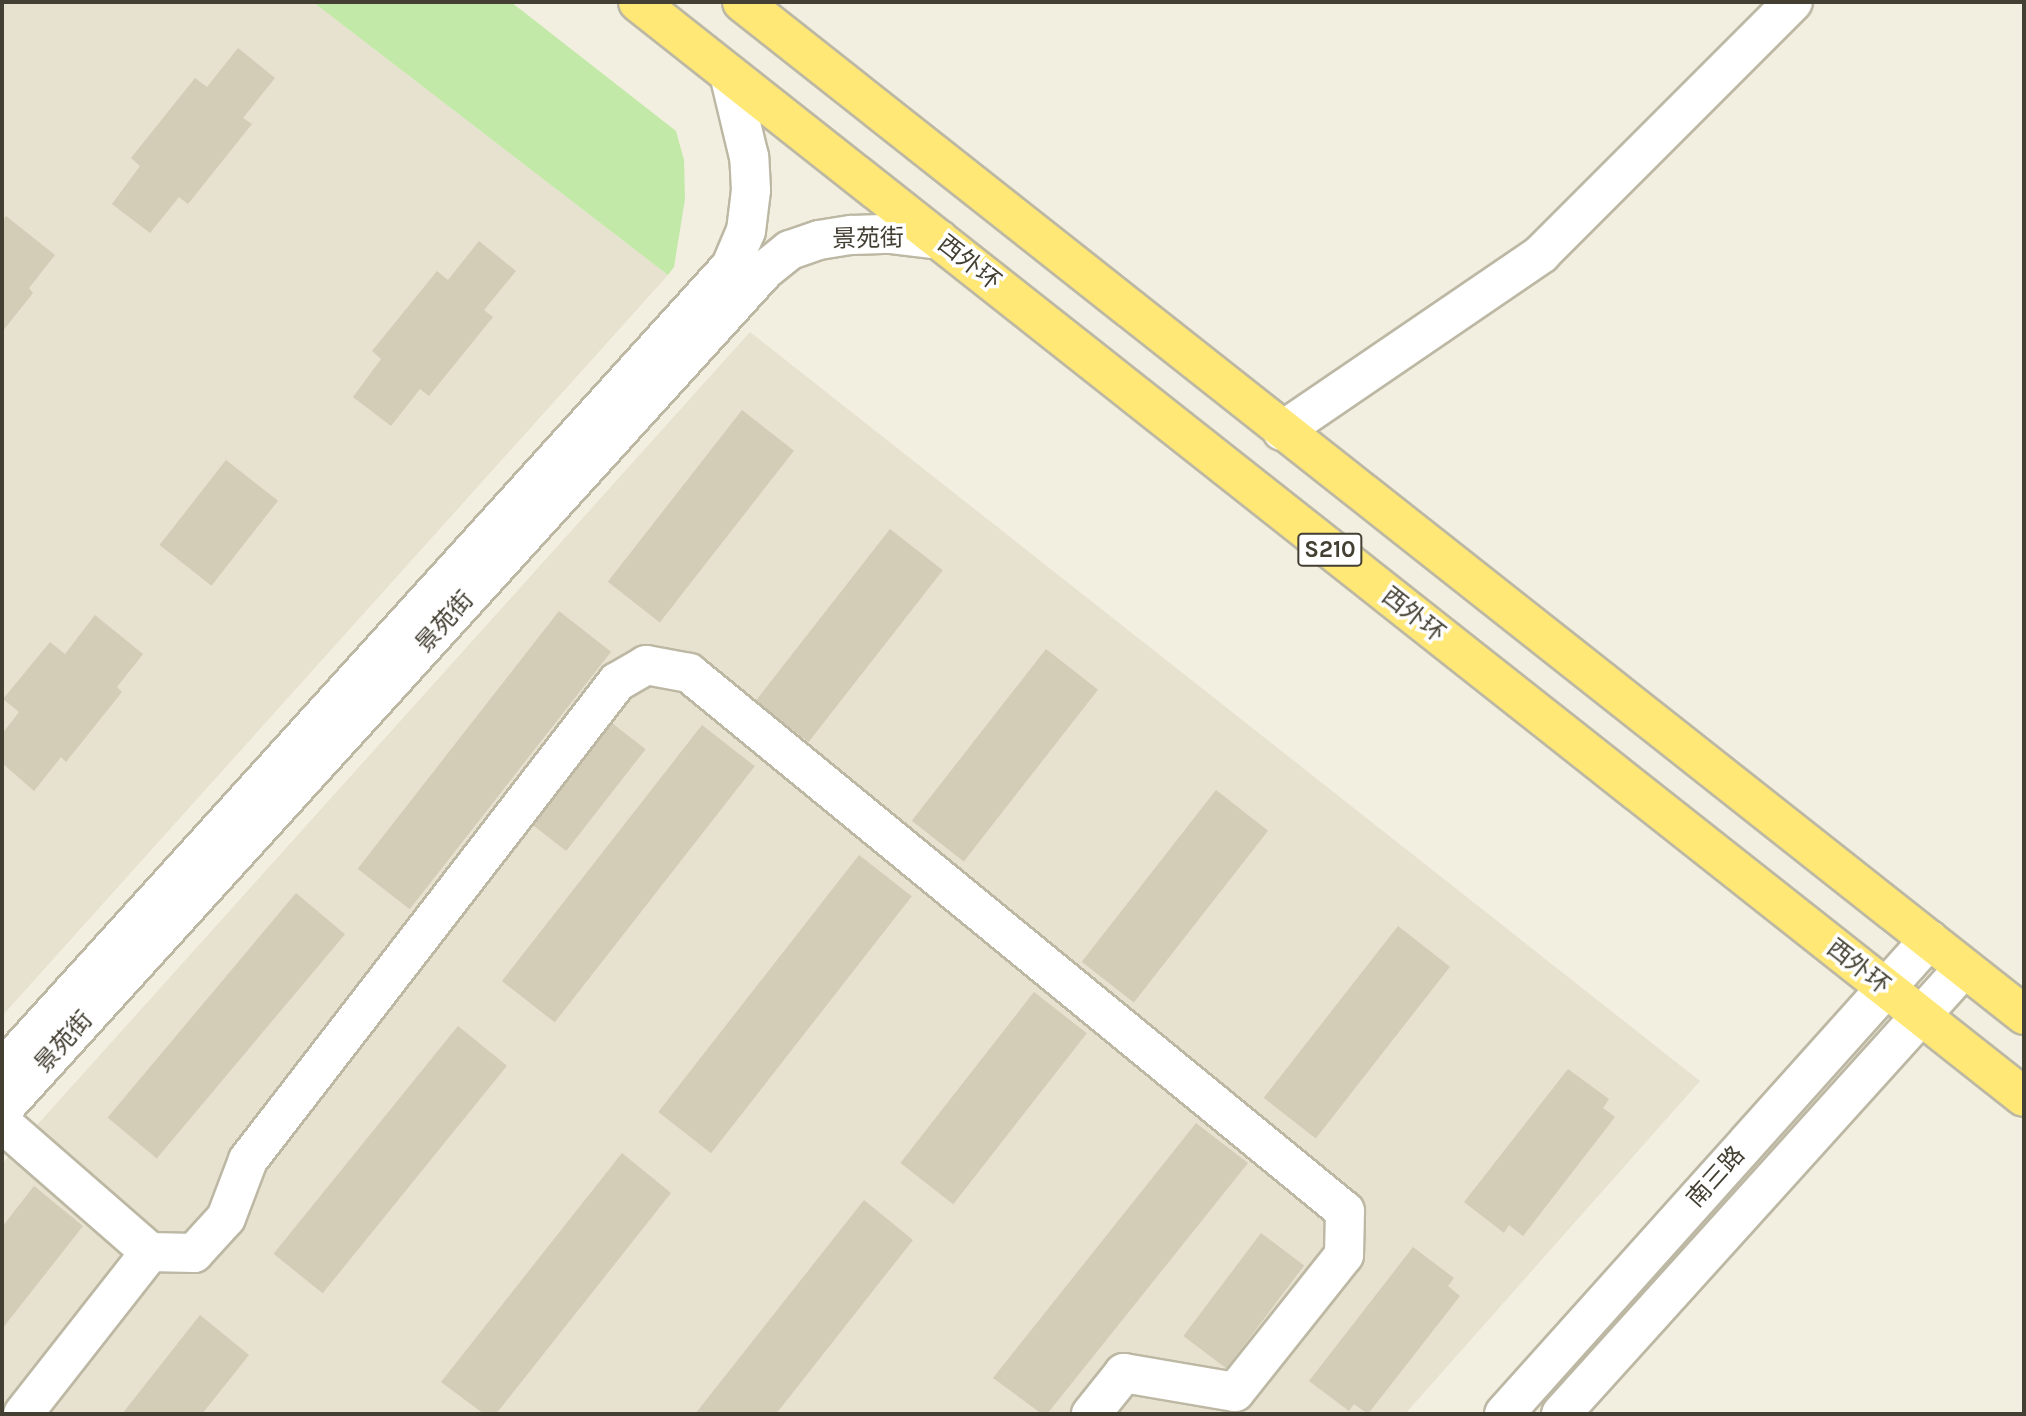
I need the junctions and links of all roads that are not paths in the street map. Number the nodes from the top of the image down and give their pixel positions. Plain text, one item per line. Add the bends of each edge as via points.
1 (638, 2) edge
2 (742, 2) edge
3 (1793, 2) edge
4 (729, 74) junction
5 (940, 240) junction
6 (1282, 431) junction
7 (1929, 940) junction
8 (1964, 968) junction
9 (1885, 988) junction
10 (2024, 1015) edge
11 (1921, 1016) junction
12 (2, 1070) edge
13 (2024, 1097) edge
14 (2, 1111) edge
15 (2, 1124) edge
16 (150, 1252) junction
17 (23, 1414) edge
18 (1091, 1414) edge
19 (1504, 1414) edge
20 (1561, 1414) edge

1 - 4 highway, 西外环 / S210
2 - 6 highway, S210
3 - 6 street via 1541,254
4 - 5 highway, 西外环 / S210
4 - 12 street, 景苑街 via 751,190 746,231 731,266
5 - 9 highway, 西外环 / S210
5 - 14 street, 景苑街 via 890,234 819,240 790,250 765,270
6 - 7 highway, S210
7 - 8 highway, S210
7 - 9 street, 南三路
8 - 10 highway, S210
8 - 11 street, 南三路
9 - 11 highway, 西外环 / S210
9 - 19 street, 南三路
11 - 13 highway, 西外环 / S210
11 - 20 street, 南三路
15 - 16 street
16 - 17 street
16 - 18 street via 194,1253 226,1219 248,1160 617,682 646,665 689,673 1345,1211 1344,1255 1235,1392 1124,1373

